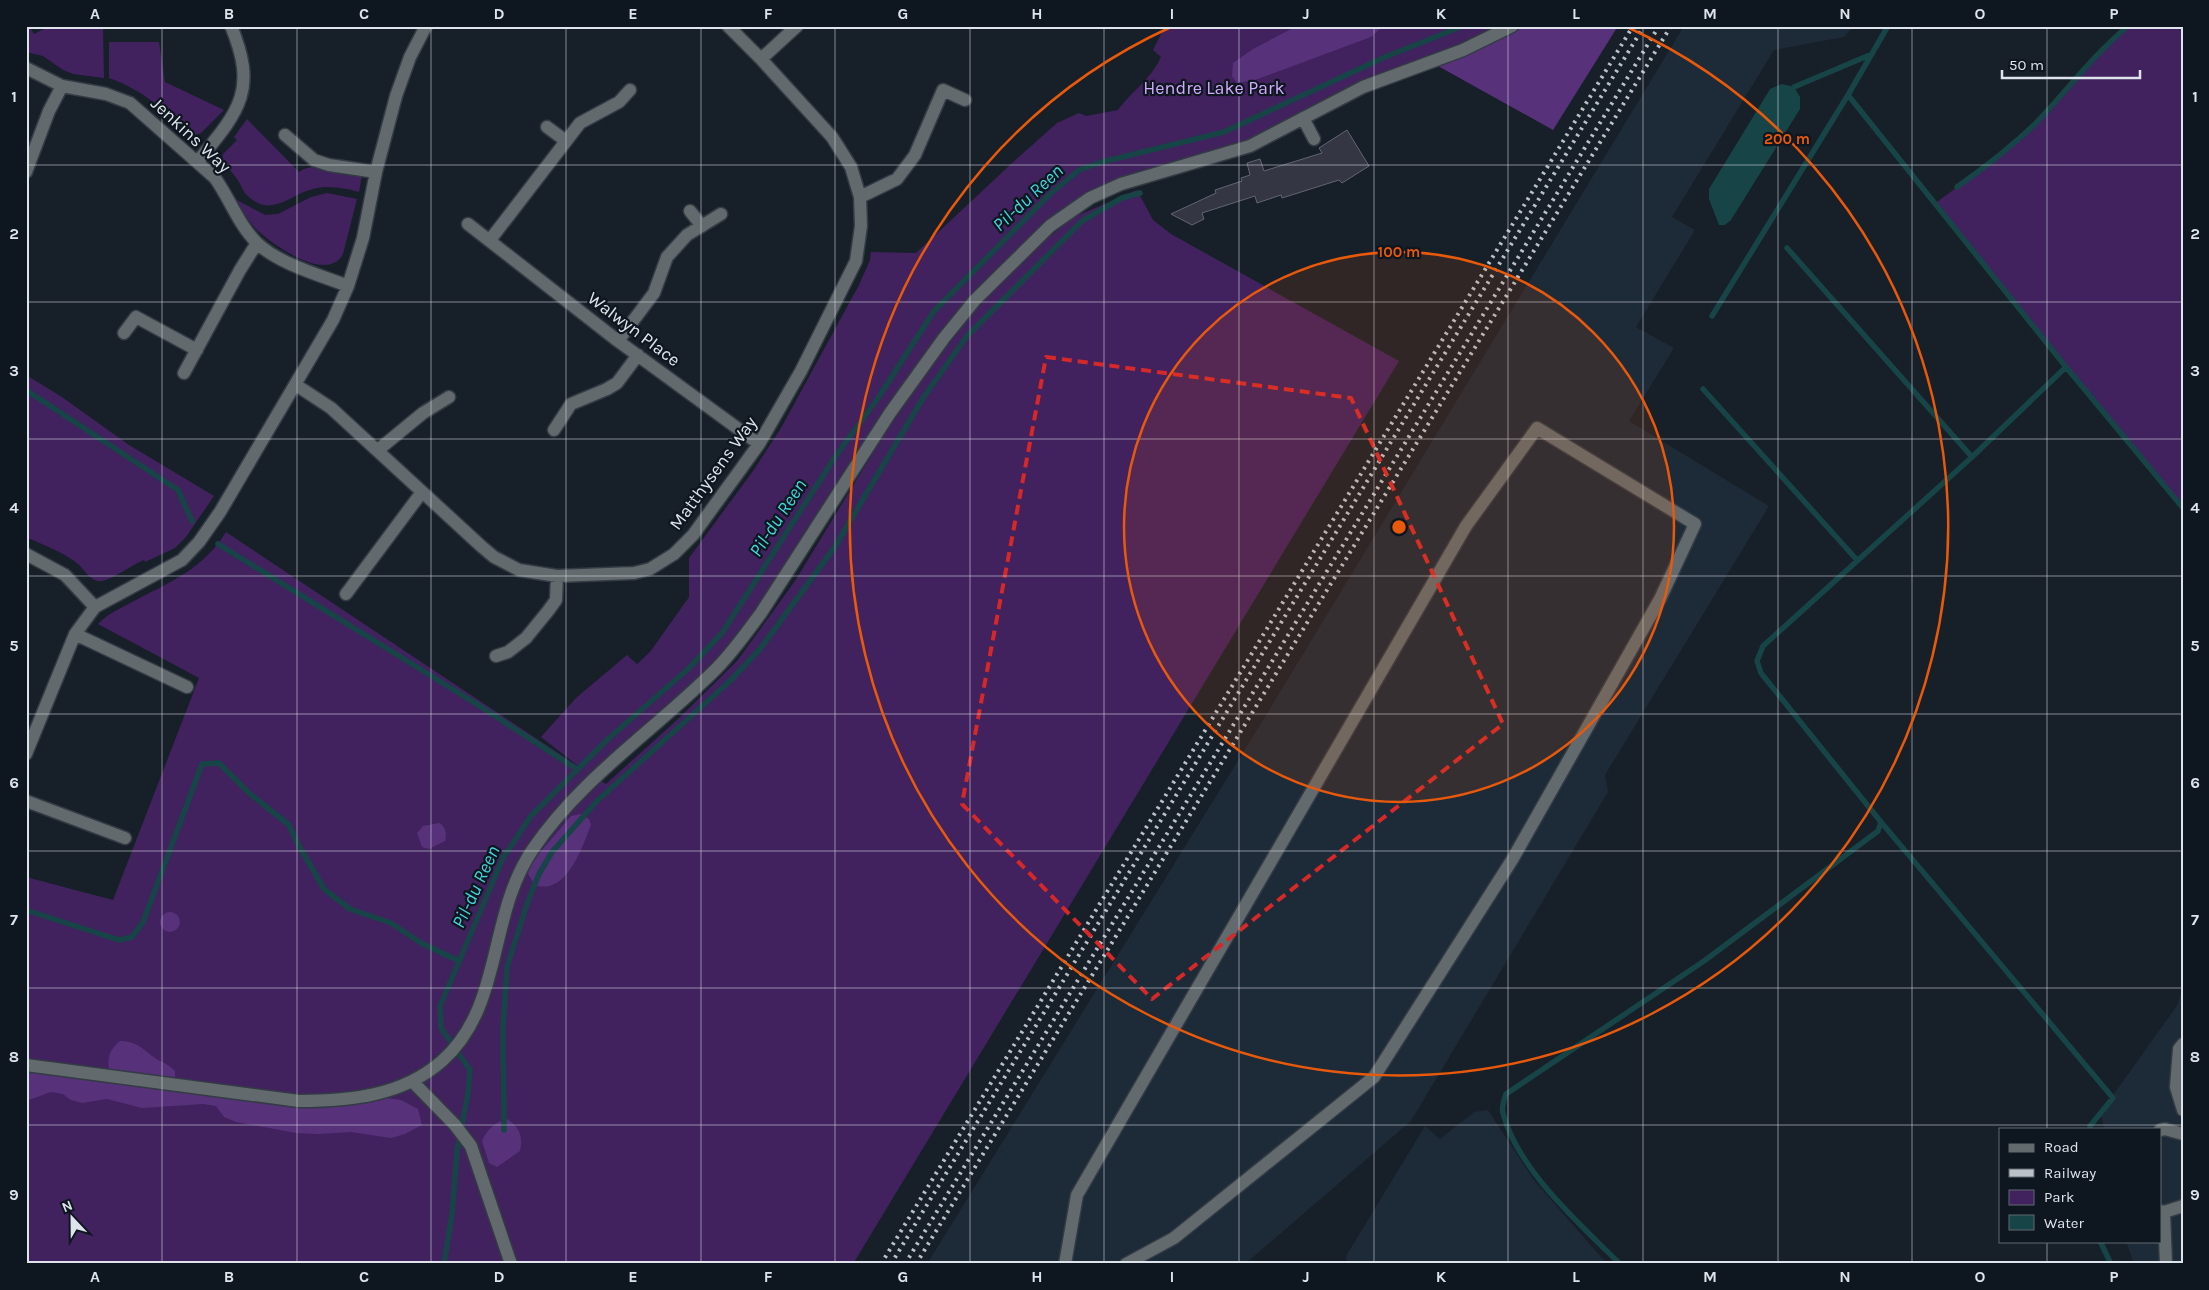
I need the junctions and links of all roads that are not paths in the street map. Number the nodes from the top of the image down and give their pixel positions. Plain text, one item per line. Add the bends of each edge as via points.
1 (232, 26) edge
2 (426, 26) edge
3 (728, 26) edge
4 (797, 26) edge
5 (1512, 26) edge
6 (761, 58) junction
7 (26, 68) edge
8 (62, 86) junction
9 (630, 90) dead end
10 (966, 100) dead end
11 (1303, 118) junction
12 (547, 127) dead end
13 (285, 135) dead end
14 (1314, 139) dead end
15 (566, 142) junction
16 (198, 161) junction
17 (26, 172) edge
18 (376, 172) junction
19 (860, 197) junction
20 (690, 211) dead end
21 (721, 214) dead end
22 (468, 224) dead end
23 (702, 226) junction
24 (490, 240) junction
25 (258, 243) junction
26 (348, 286) junction
27 (124, 333) dead end
28 (618, 341) junction
29 (197, 350) junction
30 (638, 355) junction
31 (184, 373) dead end
32 (296, 385) junction
33 (449, 397) dead end
34 (554, 430) dead end
35 (759, 444) junction
36 (378, 450) junction
37 (422, 492) junction
38 (26, 554) edge
39 (557, 576) junction
40 (346, 594) dead end
41 (94, 607) junction
42 (75, 634) junction
43 (496, 656) dead end
44 (187, 686) dead end
45 (26, 754) edge
46 (26, 801) edge
47 (125, 838) dead end
48 (2183, 1044) edge
49 (26, 1065) edge
50 (413, 1082) junction
51 (2183, 1110) edge
52 (2162, 1130) edge
53 (2183, 1134) edge
54 (2183, 1206) edge
55 (2162, 1211) edge
56 (511, 1264) edge
57 (1065, 1264) edge
58 (1126, 1264) edge
59 (2166, 1264) edge

1 - 16 street via 244,62 242,96 229,124
2 - 18 street via 410,57
3 - 6 street, Matthysens Way
4 - 6 street
5 - 11 street via 1449,56 1363,87
6 - 19 street, Matthysens Way via 832,137 851,167
7 - 8 street, Jenkins Way
8 - 16 street, Jenkins Way via 106,94 130,103
8 - 17 street
9 - 15 street via 618,102 580,123
10 - 19 street via 943,90 915,155 896,179
11 - 14 street
11 - 50 street via 1250,146 1121,184 1090,198 1050,226 975,300 890,413 739,643 717,668 583,791 532,850 506,906 485,994 474,1021 463,1040 441,1062
12 - 15 street
13 - 18 street via 314,160
15 - 24 street
16 - 25 street, Jenkins Way via 224,190 231,207
18 - 26 street via 363,238
19 - 35 street, Matthysens Way via 861,226 856,260 801,371
20 - 23 street
21 - 23 street
22 - 24 street, Walwyn Place
23 - 28 street via 687,235 667,257 654,293
24 - 28 street, Walwyn Place
25 - 26 street, Jenkins Way via 281,259
25 - 29 street
26 - 32 street via 333,320
27 - 29 street via 136,317
28 - 30 street, Walwyn Place
29 - 31 street
30 - 34 street via 617,383 571,404
30 - 35 street, Walwyn Place
32 - 36 street, Matthysens Way via 331,408
32 - 41 street via 199,542 182,560
33 - 36 street via 423,413
35 - 39 street, Matthysens Way via 693,536 665,561 634,573
36 - 37 street, Matthysens Way
37 - 39 street, Matthysens Way via 506,565
37 - 40 street
38 - 41 street via 65,575
39 - 43 street via 556,600 548,611 526,638 508,652
41 - 42 street
42 - 44 street
42 - 45 street
46 - 47 street
48 - 51 street via 2179,1049 2176,1087
49 - 50 street via 299,1101 361,1098
50 - 56 street via 471,1146
52 - 53 street
54 - 55 street
55 - 59 street
57 - 58 street via 1077,1195 1466,526 1537,428 1696,524 1660,600 1512,860 1374,1077 1174,1238

